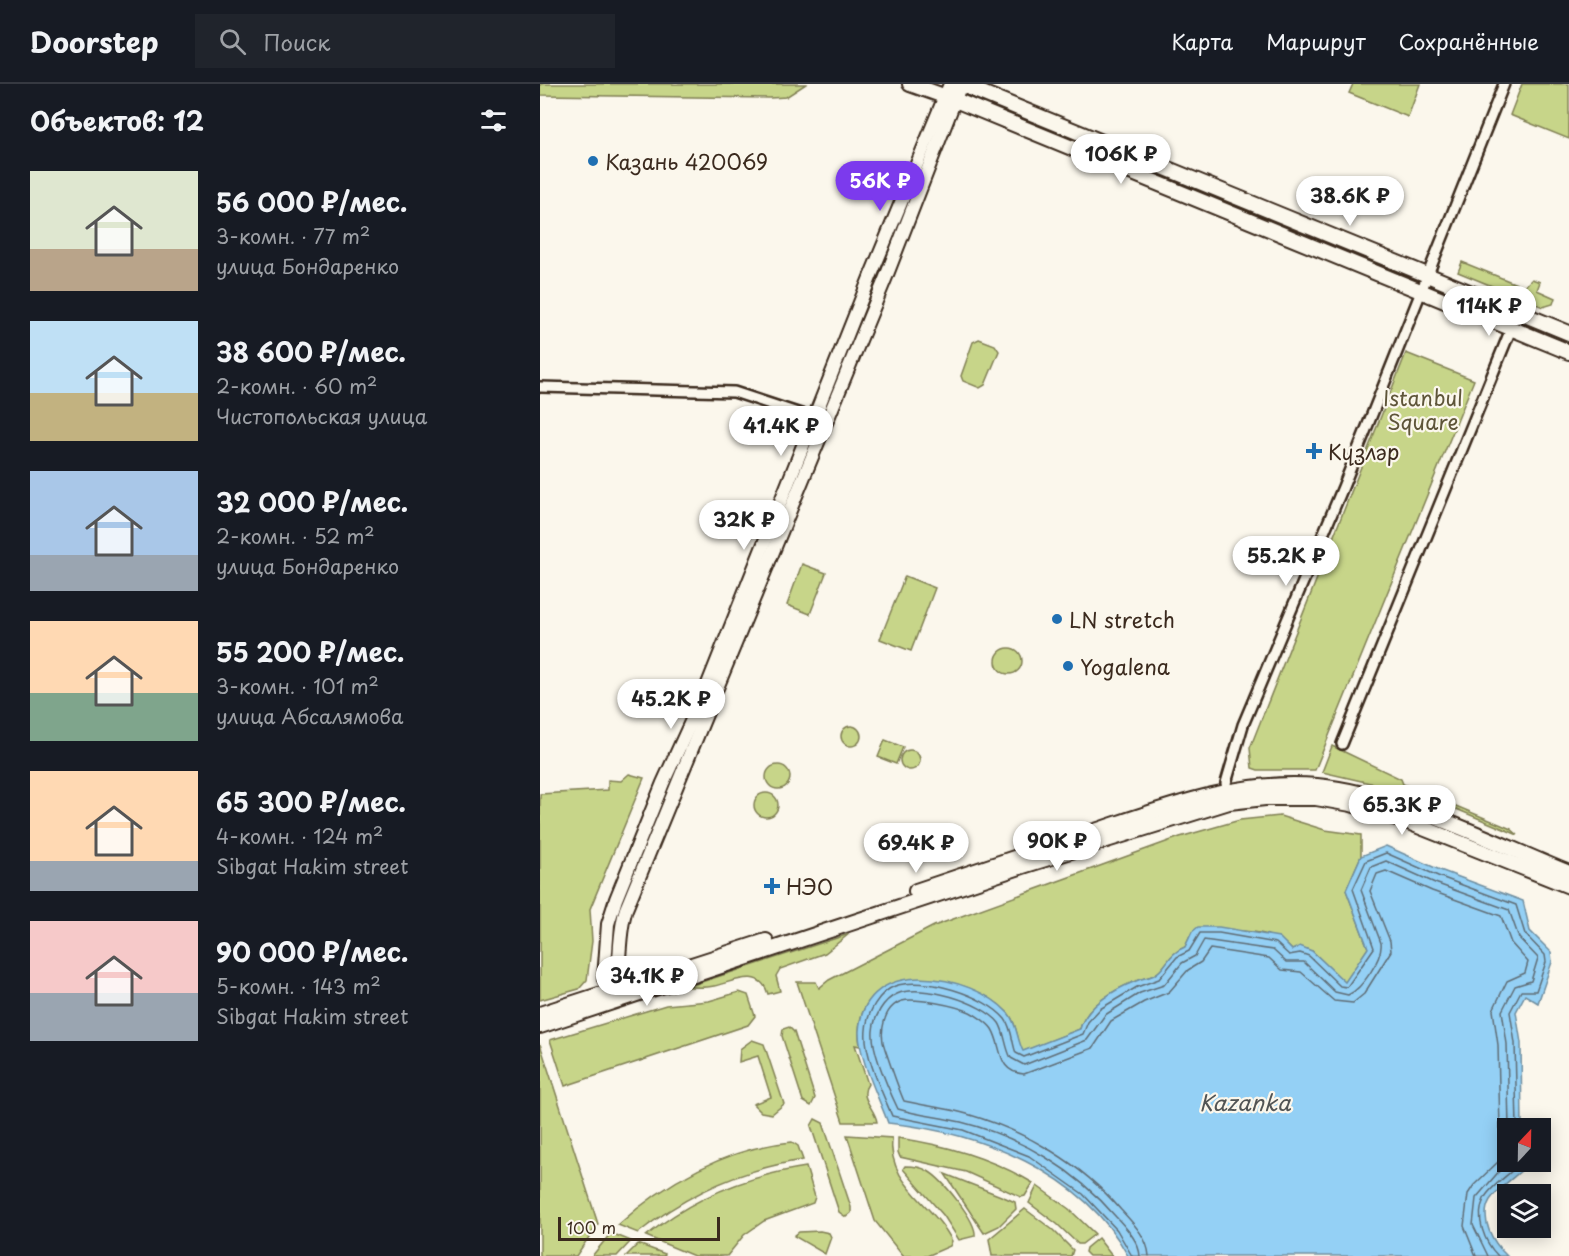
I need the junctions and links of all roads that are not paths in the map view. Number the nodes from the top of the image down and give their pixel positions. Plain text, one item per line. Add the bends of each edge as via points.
1 (910, 84) edge
2 (961, 84) edge
3 (1504, 84) edge
4 (950, 93) edge
5 (1428, 276) junction
6 (1421, 292) junction
7 (1511, 329) junction
8 (1569, 333) edge
9 (1569, 352) edge
10 (540, 387) edge
11 (819, 420) junction
12 (1342, 744) dead end
13 (1228, 797) junction
14 (1569, 873) edge
15 (1569, 886) edge
16 (616, 995) junction
17 (540, 1014) edge
18 (540, 1026) edge

1 - 4 main road
2 - 4 street
2 - 5 main road
3 - 5 street
4 - 6 main road
4 - 11 street
5 - 6 street
5 - 8 main road
6 - 7 main road
6 - 13 street via 1246,716 1228,773
7 - 9 main road
7 - 12 street
10 - 11 street via 734,392
11 - 16 street via 614,905 608,924 604,979
13 - 14 main road via 1306,786 1351,791 1401,806
13 - 15 main road via 1316,798 1351,804 1403,820
13 - 16 main road
16 - 17 main road
16 - 18 main road

